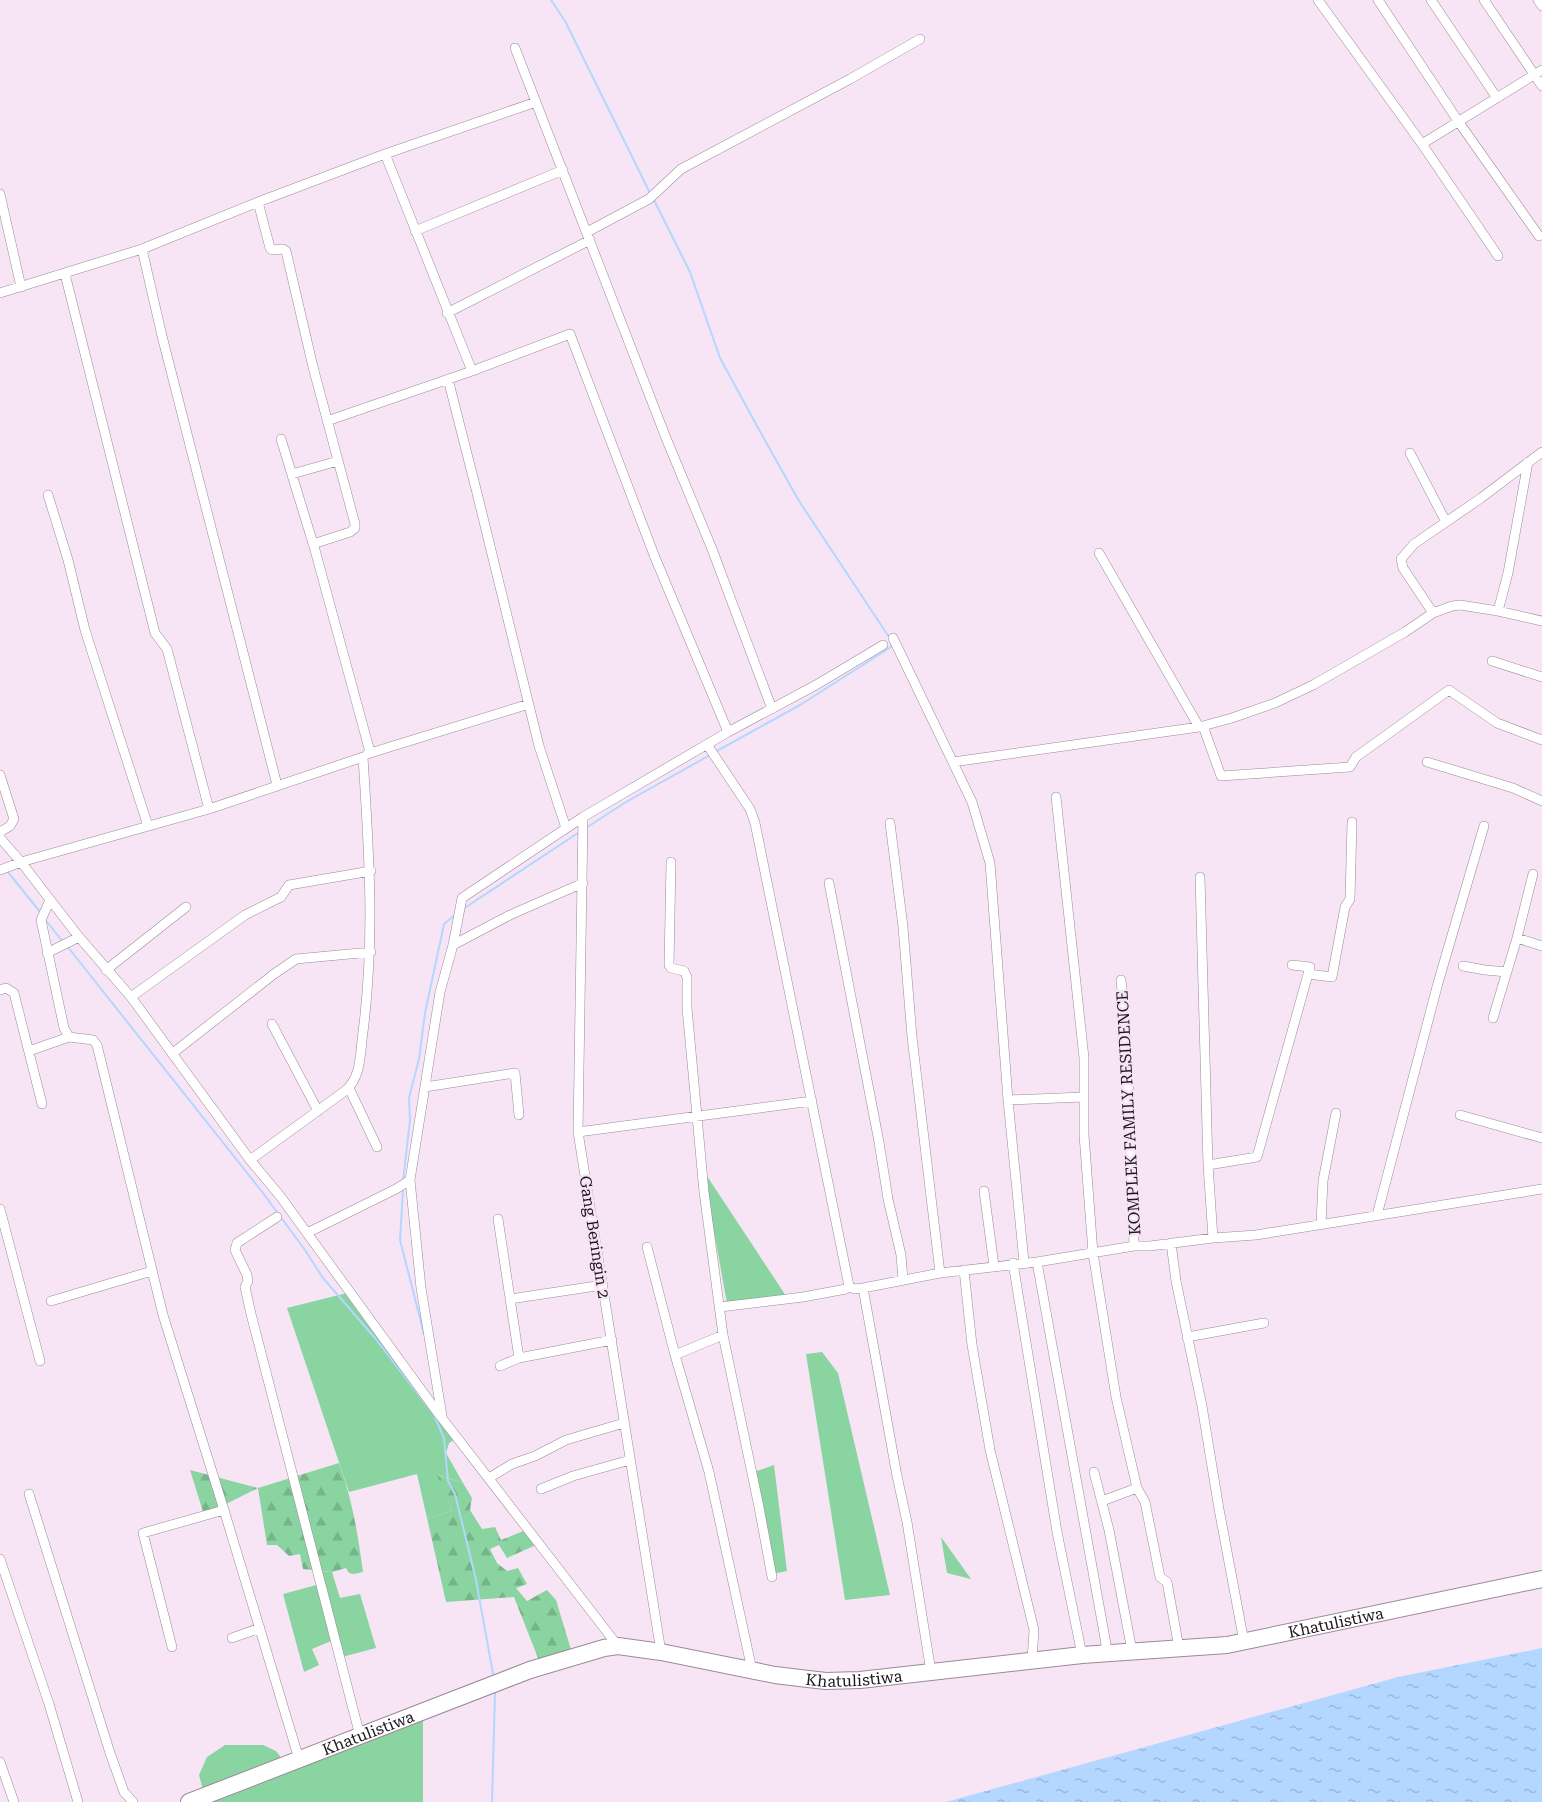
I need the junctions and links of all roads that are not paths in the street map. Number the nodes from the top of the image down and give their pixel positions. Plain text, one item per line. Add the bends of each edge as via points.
1 (1378, 0) edge
2 (1431, 0) edge
3 (1484, 0) edge
4 (1538, 0) edge
5 (1323, 2) edge
6 (1542, 6) edge
7 (920, 39) dead end
8 (515, 48) dead end
9 (1538, 72) edge
10 (1542, 86) edge
11 (1497, 98) junction
12 (536, 102) junction
13 (1458, 121) junction
14 (1422, 144) junction
15 (385, 154) junction
16 (563, 170) junction
17 (0, 194) edge
18 (258, 202) junction
19 (415, 231) junction
20 (589, 236) junction
21 (1539, 236) dead end
22 (142, 249) junction
23 (1498, 256) dead end
24 (65, 274) junction
25 (21, 287) junction
26 (0, 293) edge
27 (447, 313) junction
28 (472, 371) junction
29 (448, 380) junction
30 (327, 421) junction
31 (281, 439) dead end
32 (1542, 452) edge
33 (1410, 453) dead end
34 (338, 461) junction
35 (1528, 462) junction
36 (292, 474) junction
37 (48, 495) dead end
38 (1446, 522) junction
39 (313, 544) junction
40 (1099, 553) dead end
41 (1498, 611) junction
42 (1433, 613) junction
43 (1542, 621) edge
44 (893, 638) dead end
45 (883, 645) dead end
46 (1492, 661) dead end
47 (1542, 677) edge
48 (529, 704) junction
49 (772, 709) junction
50 (1201, 727) junction
51 (728, 732) junction
52 (1542, 740) edge
53 (709, 748) junction
54 (366, 754) junction
55 (953, 762) junction
56 (1427, 762) dead end
57 (0, 775) edge
58 (277, 785) junction
59 (1056, 797) dead end
60 (1542, 801) edge
61 (209, 809) junction
62 (1352, 822) dead end
63 (890, 824) dead end
64 (584, 825) junction
65 (148, 826) junction
66 (1484, 826) dead end
67 (566, 828) junction
68 (0, 832) edge
69 (0, 838) edge
70 (21, 862) junction
71 (671, 862) dead end
72 (4, 869) edge
73 (370, 871) junction
74 (1533, 874) dead end
75 (1200, 877) dead end
76 (583, 882) junction
77 (829, 883) dead end
78 (50, 900) junction
79 (186, 907) dead end
80 (79, 937) junction
81 (1517, 938) junction
82 (453, 945) junction
83 (1542, 946) edge
84 (371, 952) junction
85 (47, 953) junction
86 (1292, 965) dead end
87 (1463, 966) dead end
88 (106, 970) junction
89 (1507, 972) junction
90 (1308, 974) junction
91 (1121, 980) dead end
92 (0, 990) edge
93 (131, 997) junction
94 (1492, 1018) dead end
95 (272, 1024) dead end
96 (69, 1037) junction
97 (29, 1051) junction
98 (173, 1053) junction
99 (425, 1087) junction
100 (349, 1088) junction
101 (1084, 1097) junction
102 (1008, 1100) junction
103 (812, 1101) junction
104 (42, 1104) dead end
105 (318, 1111) junction
106 (1336, 1113) dead end
107 (519, 1115) dead end
108 (1460, 1115) dead end
109 (697, 1117) junction
110 (578, 1132) junction
111 (1542, 1138) edge
112 (377, 1147) dead end
113 (250, 1160) junction
114 (1208, 1164) junction
115 (409, 1181) junction
116 (1542, 1189) edge
117 (984, 1191) dead end
118 (0, 1209) edge
119 (1377, 1215) junction
120 (277, 1217) dead end
121 (498, 1219) dead end
122 (1321, 1224) junction
123 (307, 1233) junction
124 (1213, 1238) junction
125 (1171, 1243) junction
126 (1134, 1246) junction
127 (647, 1247) dead end
128 (1093, 1253) junction
129 (1024, 1262) junction
130 (1037, 1262) junction
131 (1012, 1263) junction
132 (994, 1266) junction
133 (964, 1270) junction
134 (152, 1271) junction
135 (940, 1273) junction
136 (903, 1280) junction
137 (603, 1285) junction
138 (849, 1286) junction
139 (863, 1288) junction
140 (510, 1299) junction
141 (51, 1301) dead end
142 (720, 1307) junction
143 (1264, 1323) dead end
144 (723, 1335) junction
145 (1187, 1337) junction
146 (612, 1340) junction
147 (675, 1355) junction
148 (519, 1358) junction
149 (40, 1361) dead end
150 (500, 1366) dead end
151 (440, 1416) junction
152 (624, 1424) junction
153 (630, 1460) junction
154 (1095, 1472) dead end
155 (489, 1478) junction
156 (1137, 1488) junction
157 (541, 1489) dead end
158 (28, 1494) dead end
159 (1102, 1501) junction
160 (224, 1510) junction
161 (0, 1559) edge
162 (772, 1576) dead end
163 (1542, 1579) edge
164 (260, 1628) junction
165 (232, 1638) dead end
166 (1244, 1642) junction
167 (618, 1646) junction
168 (172, 1647) dead end
169 (1179, 1648) junction
170 (1132, 1651) junction
171 (662, 1652) junction
172 (1105, 1653) junction
173 (1082, 1655) junction
174 (1032, 1660) junction
175 (752, 1670) junction
176 (931, 1672) junction
177 (360, 1736) junction
178 (299, 1759) junction
179 (0, 1762) edge
180 (14, 1802) edge
181 (78, 1802) edge
182 (133, 1802) edge
183 (189, 1802) edge

1 - 13 street
2 - 11 street
3 - 9 street
4 - 6 street
5 - 14 street
7 - 20 street via 681,169 652,196
8 - 12 street
9 - 10 street
9 - 11 street
11 - 13 street
12 - 15 street
12 - 16 street
13 - 14 street
13 - 21 street
14 - 23 street
15 - 18 street
15 - 19 street
16 - 19 street
16 - 20 street
17 - 25 street
18 - 22 street
18 - 30 street via 270,248 286,251
19 - 27 street
20 - 27 street
20 - 49 street
22 - 24 street
22 - 58 street
24 - 25 street
24 - 61 street via 154,626 167,649
25 - 26 street
27 - 28 street
28 - 29 street
28 - 51 street via 570,334 654,555
29 - 30 street
29 - 48 street
30 - 34 street
31 - 36 street
32 - 35 street
33 - 38 street
34 - 36 street
34 - 39 street via 354,528
35 - 38 street
35 - 41 street
36 - 39 street
37 - 65 street via 85,630
38 - 42 street via 1414,544 1401,559
39 - 54 street
40 - 50 street
41 - 42 street via 1460,605
41 - 43 street
42 - 50 street via 1313,685 1275,703
44 - 55 street
45 - 49 street
46 - 47 street
48 - 54 street
48 - 67 street
49 - 51 street
50 - 52 street via 1221,776 1350,767 1356,757 1449,690 1497,723
50 - 55 street
51 - 53 street
53 - 64 street
53 - 103 street via 750,809 755,823
54 - 58 street
54 - 73 street
55 - 102 street via 972,802 990,863
56 - 60 street
57 - 68 street via 14,819
58 - 61 street
59 - 101 street via 1084,1058
61 - 65 street
62 - 90 street via 1350,899 1345,907 1332,977
63 - 135 street
64 - 67 street
64 - 76 street, Gang Beringin 2
65 - 70 street
66 - 119 street
67 - 82 street via 460,901
69 - 70 street
70 - 72 street
70 - 78 street
71 - 109 street via 669,965 684,971 687,977
73 - 84 street
73 - 93 street via 289,885 281,897 245,915
74 - 81 street
75 - 114 street
76 - 82 street
76 - 110 street, Gang Beringin 2
77 - 136 street
78 - 80 street
78 - 85 street via 43,916
79 - 88 street
80 - 85 street
80 - 88 street
81 - 83 street
81 - 89 street
82 - 99 street via 440,992
84 - 98 street via 296,959
84 - 100 street via 356,1079
85 - 96 street
86 - 90 street via 1310,967
87 - 89 street
88 - 93 street
89 - 94 street
90 - 114 street via 1257,1157
91 - 126 street, KOMPLEK FAMILY RESIDENCE
92 - 97 street via 6,988 14,993
93 - 98 street
95 - 105 street
96 - 97 street
96 - 134 street via 93,1040 97,1045
97 - 104 street
98 - 113 street
99 - 107 street via 515,1073
99 - 115 street
100 - 105 street
100 - 112 street
101 - 102 street
101 - 128 street
102 - 129 street
103 - 109 street
103 - 138 street
105 - 113 street
106 - 122 street via 1323,1181
108 - 111 street via 1489,1128
109 - 110 street
109 - 142 street
110 - 137 street, Gang Beringin 2
113 - 123 street
114 - 124 street
115 - 123 street
115 - 151 street
116 - 119 street
117 - 132 street
118 - 149 street
119 - 122 street
120 - 177 street via 237,1243 235,1250 247,1275 245,1287 251,1314
121 - 140 street
122 - 124 street
123 - 151 street
124 - 125 street
125 - 126 street
125 - 145 street
126 - 128 street
127 - 147 street
128 - 130 street
128 - 156 street via 1116,1397
129 - 130 street
129 - 131 street
130 - 172 street
131 - 132 street
131 - 173 street
132 - 133 street
133 - 135 street
133 - 174 street via 973,1357 990,1450 1034,1630
134 - 141 street
134 - 160 street
135 - 136 street
136 - 139 street
137 - 140 street
137 - 146 street, Gang Beringin 2
138 - 139 street
138 - 142 street via 803,1298
139 - 176 street
140 - 148 street
142 - 144 street
143 - 145 street
144 - 147 street
144 - 162 street
145 - 166 street
146 - 148 street
146 - 152 street, Gang Beringin 2
147 - 175 street via 709,1472
148 - 150 street
151 - 155 street
152 - 153 street, Gang Beringin 2
152 - 155 street via 566,1440
153 - 157 street
153 - 171 street, Gang Beringin 2
154 - 159 street
155 - 167 street
156 - 159 street
156 - 169 street via 1145,1502 1160,1577 1167,1582
158 - 182 street via 110,1753 124,1792
159 - 170 street
160 - 164 street
160 - 168 street via 143,1533
161 - 181 street
163 - 166 highway, Khatulistiwa
164 - 165 street
164 - 178 street
166 - 169 highway, Khatulistiwa
167 - 171 highway, Khatulistiwa
167 - 177 highway, Khatulistiwa via 568,1657
169 - 170 highway, Khatulistiwa
170 - 172 highway, Khatulistiwa
171 - 175 highway, Khatulistiwa
172 - 173 highway, Khatulistiwa
173 - 174 highway, Khatulistiwa
174 - 176 highway, Khatulistiwa
175 - 176 highway, Khatulistiwa via 826,1681
177 - 178 highway, Khatulistiwa
178 - 183 highway, Khatulistiwa
179 - 180 street

